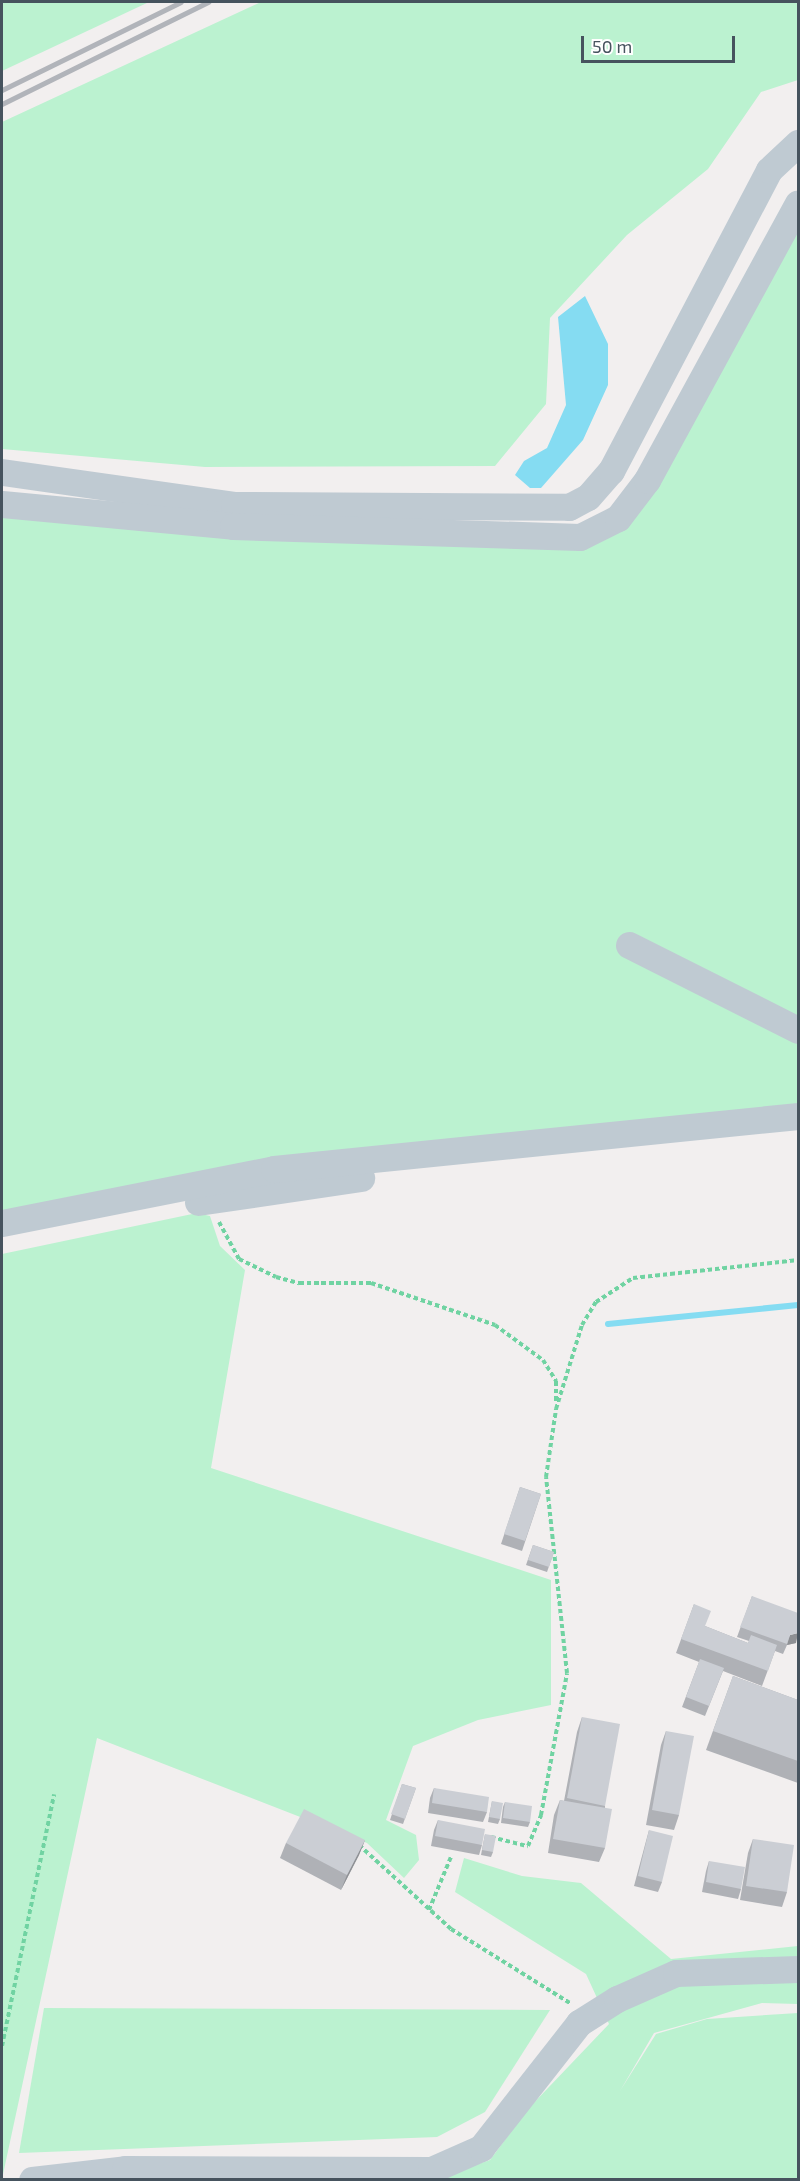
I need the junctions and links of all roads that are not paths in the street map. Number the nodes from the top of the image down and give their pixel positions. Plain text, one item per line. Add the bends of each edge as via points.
1 (798, 143) edge
2 (798, 203) edge
3 (2, 472) edge
4 (2, 504) edge
5 (629, 945) dead end
6 (798, 1030) edge
7 (798, 1116) edge
8 (798, 1134) edge
9 (2, 1223) edge
10 (2, 1241) edge
11 (798, 1969) edge
12 (32, 2180) edge

1 - 3 lane via 769,170 611,471 588,497 568,507 234,505
2 - 4 lane via 647,480 618,518 580,537 233,526
5 - 6 lane
7 - 9 lane via 274,1169
8 - 10 lane via 360,1178 212,1200
11 - 12 lane via 676,1973 646,1984 579,2023 481,2148 430,2170 125,2169

